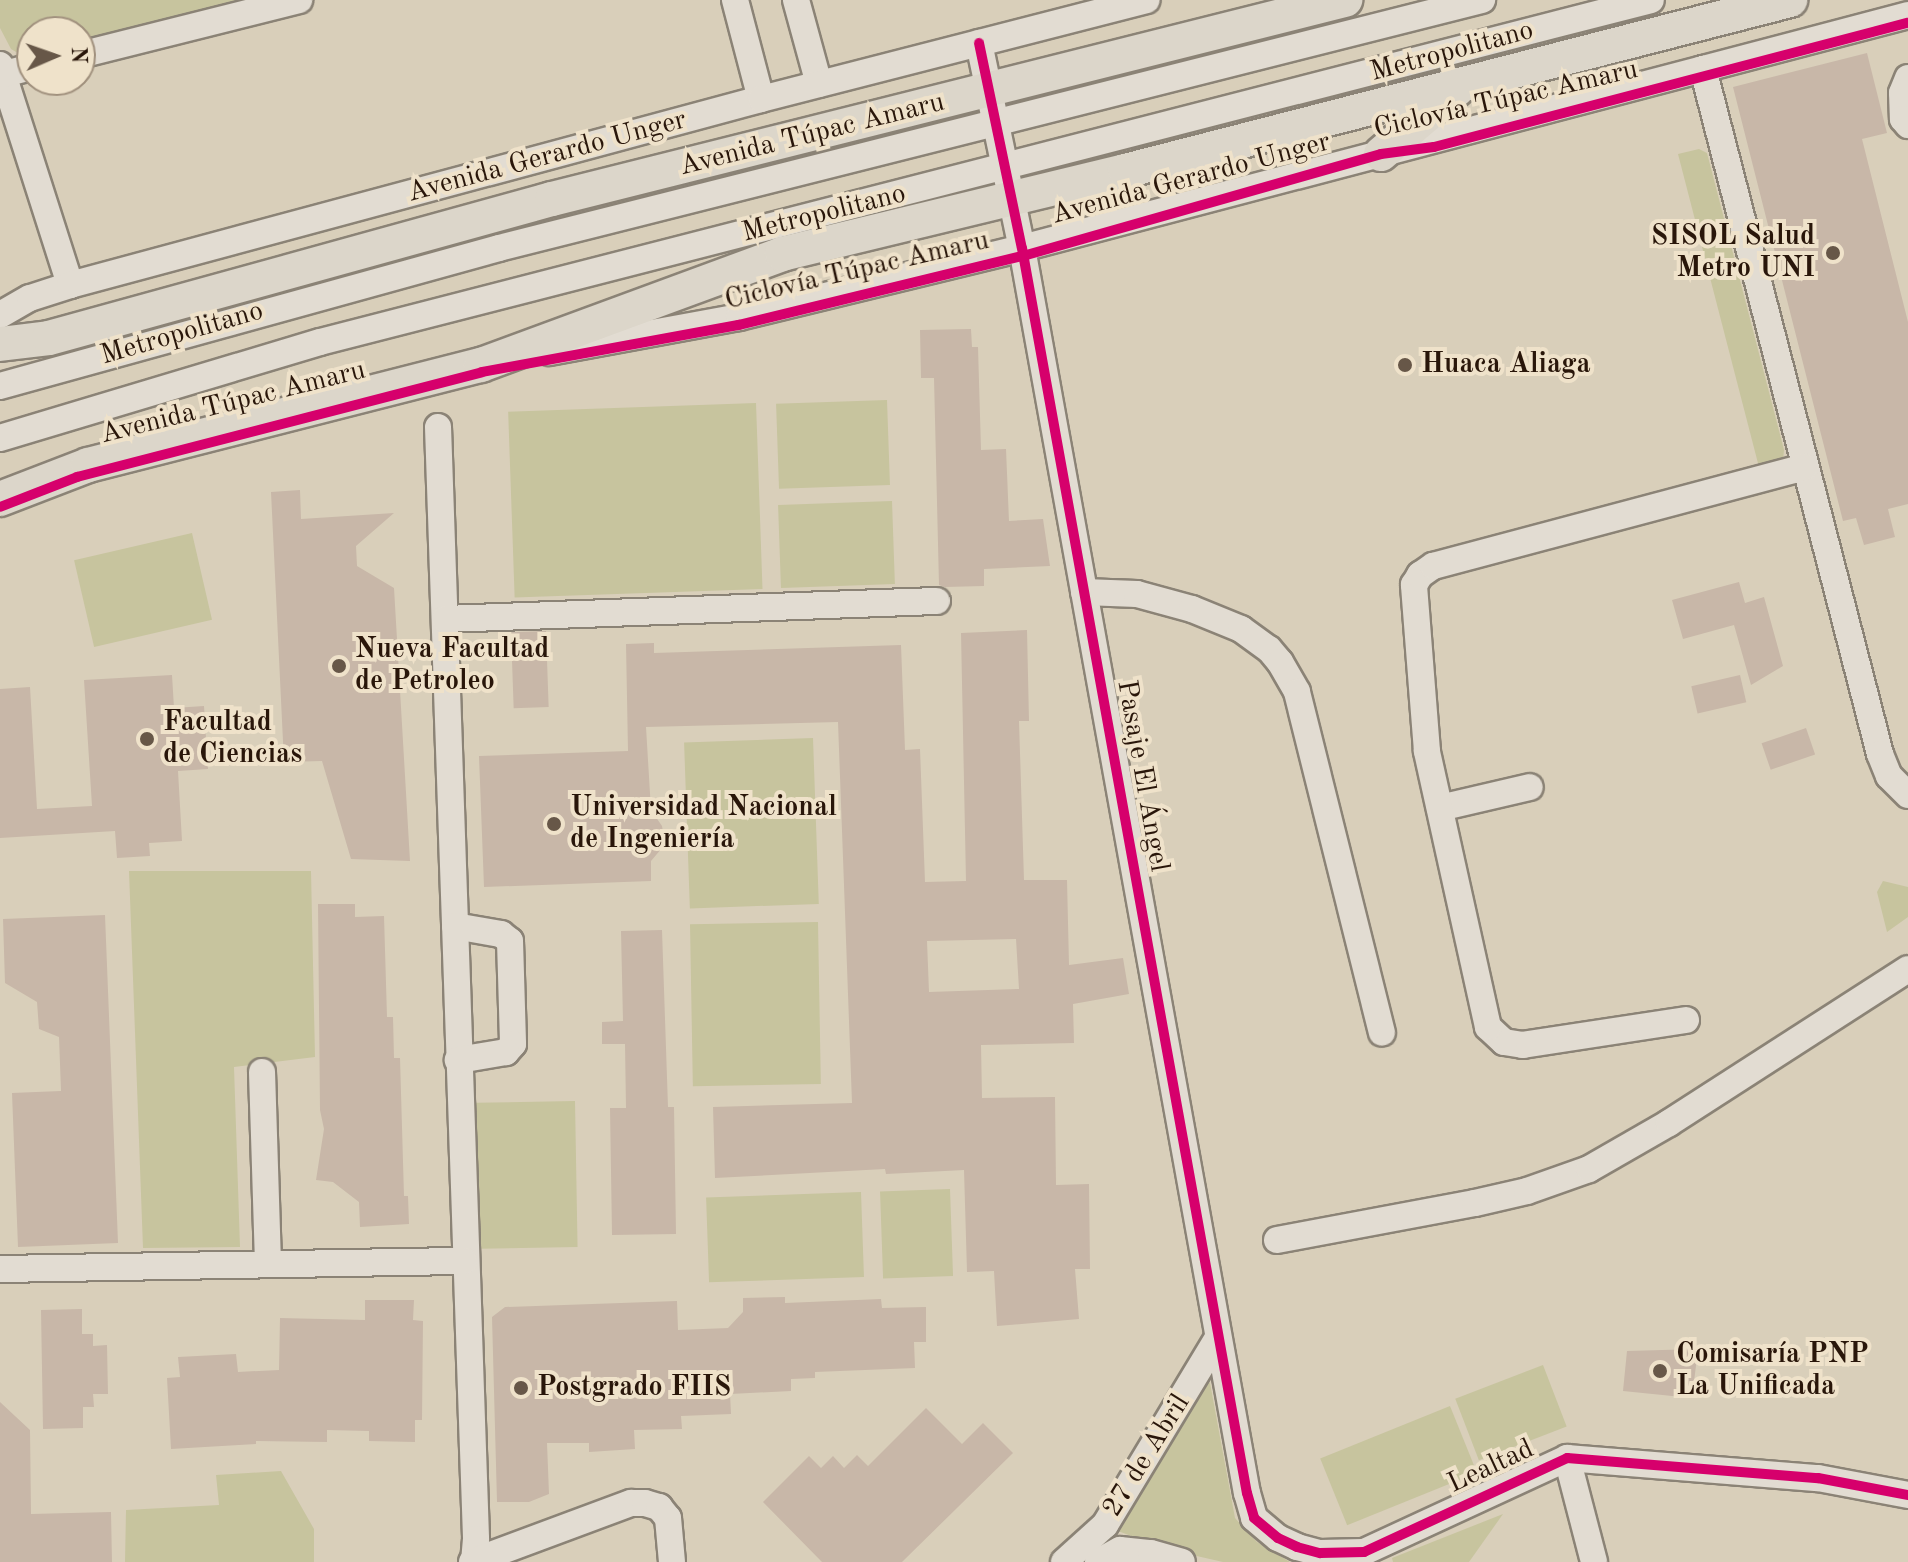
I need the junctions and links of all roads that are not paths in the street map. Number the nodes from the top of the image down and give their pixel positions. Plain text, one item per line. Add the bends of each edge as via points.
1 (735, 0) edge
2 (796, 0) edge
3 (1146, 0) edge
4 (1345, 0) edge
5 (1482, 0) edge
6 (1651, 0) edge
7 (1790, 0) edge
8 (287, 1) edge
9 (1908, 15) edge
10 (979, 43) junction
11 (96, 51) edge
12 (2, 69) edge
13 (1703, 69) junction
14 (1908, 78) edge
15 (819, 84) junction
16 (1463, 84) junction
17 (761, 99) junction
18 (992, 107) junction
19 (1908, 125) edge
20 (1381, 154) junction
21 (1009, 183) junction
22 (1022, 248) junction
23 (70, 285) junction
24 (0, 315) edge
25 (0, 344) edge
26 (481, 365) junction
27 (0, 386) edge
28 (438, 427) dead end
29 (0, 438) edge
30 (1805, 467) junction
31 (0, 499) edge
32 (1084, 592) junction
33 (937, 601) dead end
34 (445, 619) junction
35 (1530, 787) dead end
36 (1908, 795) edge
37 (1440, 808) junction
38 (455, 926) junction
39 (1908, 969) edge
40 (1686, 1020) dead end
41 (1382, 1033) dead end
42 (458, 1060) junction
43 (262, 1072) dead end
44 (1277, 1240) dead end
45 (464, 1261) junction
46 (268, 1263) junction
47 (0, 1269) edge
48 (1218, 1338) junction
49 (1567, 1458) junction
50 (1908, 1495) edge
51 (1254, 1518) joint
52 (1366, 1557) edge
53 (473, 1562) edge
54 (672, 1562) edge
55 (1064, 1562) edge
56 (1098, 1562) edge
57 (1182, 1562) edge
58 (1594, 1562) edge

1 - 17 street
2 - 15 street
3 - 10 street, Avenida Gerardo Unger
4 - 18 main road, Avenida Túpac Amaru
5 - 18 street, Metropolitano
6 - 21 street, Metropolitano
7 - 16 main road, Avenida Túpac Amaru
8 - 11 street
9 - 13 street, Avenida Gerardo Unger
10 - 15 street, Avenida Gerardo Unger
10 - 18 street, Pasaje El Ángel
12 - 23 street
13 - 20 street, Avenida Gerardo Unger
13 - 30 street
14 - 19 street via 1902,93
15 - 17 street, Avenida Gerardo Unger
16 - 20 main road
16 - 21 main road, Avenida Túpac Amaru
17 - 23 street, Avenida Gerardo Unger
18 - 21 street, Pasaje El Ángel
18 - 25 main road, Avenida Túpac Amaru via 552,199 49,338
18 - 27 street, Metropolitano
20 - 22 street, Avenida Gerardo Unger
21 - 22 street, Pasaje El Ángel
21 - 26 main road, Avenida Túpac Amaru via 782,254
21 - 29 street, Metropolitano via 320,342
22 - 26 street, Avenida Gerardo Unger via 739,317
22 - 32 street, Pasaje El Ángel
23 - 24 street, Avenida Gerardo Unger
26 - 31 main road, Avenida Túpac Amaru via 88,465
28 - 34 street
30 - 36 street via 1880,754 1889,776
30 - 37 street via 1433,566 1420,575 1413,600 1427,751
32 - 41 street via 1137,594 1192,609 1241,629 1280,662 1297,692
32 - 48 street, Pasaje El Ángel
33 - 34 street
34 - 38 street
35 - 37 street
37 - 40 street via 1488,1027 1495,1036 1523,1045
38 - 42 street
38 - 42 street via 501,934 510,941 513,1044 506,1052
39 - 44 street via 1589,1169 1475,1203
42 - 45 street
43 - 46 street
45 - 46 street
45 - 53 street
46 - 47 street
48 - 51 street, Pasaje El Ángel
48 - 55 street, 27 de Abril via 1105,1525
49 - 50 street, Lealtad via 1818,1478
49 - 52 street, Lealtad
49 - 58 street
51 - 52 street, Lealtad via 1297,1547
53 - 54 street via 621,1506 645,1503 659,1507 668,1518
56 - 57 street via 1120,1550

